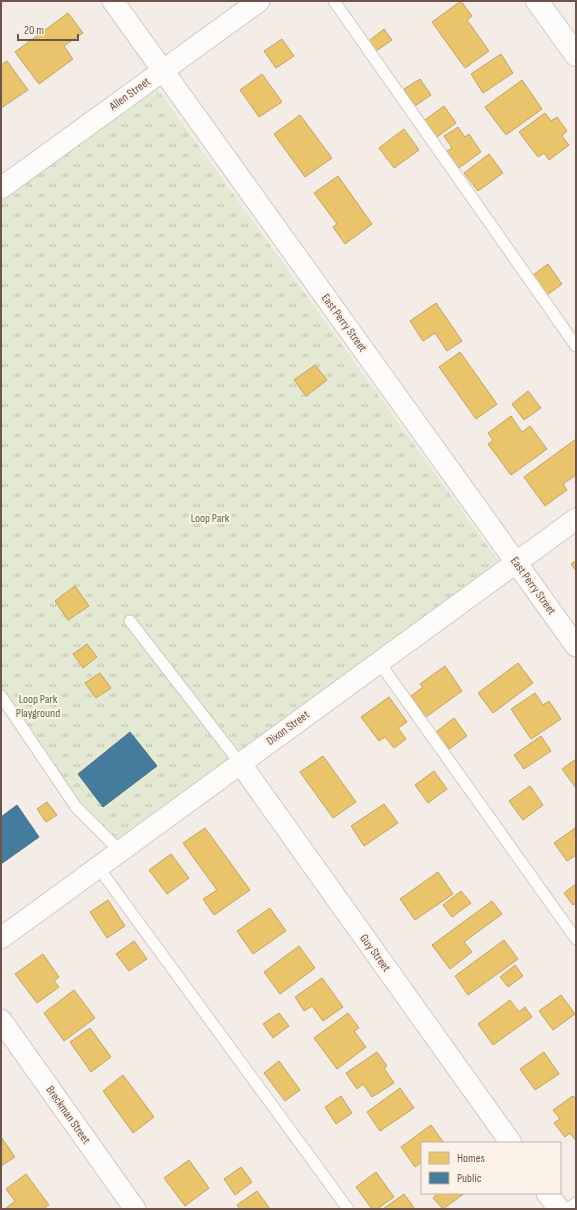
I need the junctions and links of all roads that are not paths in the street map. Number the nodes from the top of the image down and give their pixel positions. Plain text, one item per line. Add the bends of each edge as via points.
1 (113, 1) edge
2 (334, 1) edge
3 (537, 1) edge
4 (254, 3) edge
5 (576, 55) edge
6 (162, 70) junction
7 (1, 188) edge
8 (576, 346) edge
9 (576, 518) edge
10 (516, 562) junction
11 (130, 620) dead end
12 (576, 646) edge
13 (379, 662) junction
14 (1, 696) edge
15 (240, 763) junction
16 (119, 850) junction
17 (98, 867) junction
18 (1, 938) edge
19 (576, 939) edge
20 (1, 1020) edge
21 (510, 1142) edge
22 (548, 1194) edge
23 (576, 1203) edge
24 (135, 1209) edge
25 (348, 1209) edge
26 (559, 1209) edge
27 (568, 1209) edge

1 - 6 street, East Perry Street
2 - 8 lane
3 - 5 street
4 - 6 street, Allen Street
6 - 7 street, Allen Street
6 - 10 street, East Perry Street
9 - 10 street, Dixon Street
10 - 12 street, East Perry Street
10 - 13 street, Dixon Street
11 - 15 lane
13 - 15 street, Dixon Street
13 - 19 lane
14 - 16 lane via 76,807
15 - 16 street, Dixon Street
15 - 21 street, Guy Street
16 - 17 street, Dixon Street
17 - 18 street, Dixon Street
17 - 25 lane
20 - 24 street, Breckman Street
22 - 26 street
23 - 27 lane

